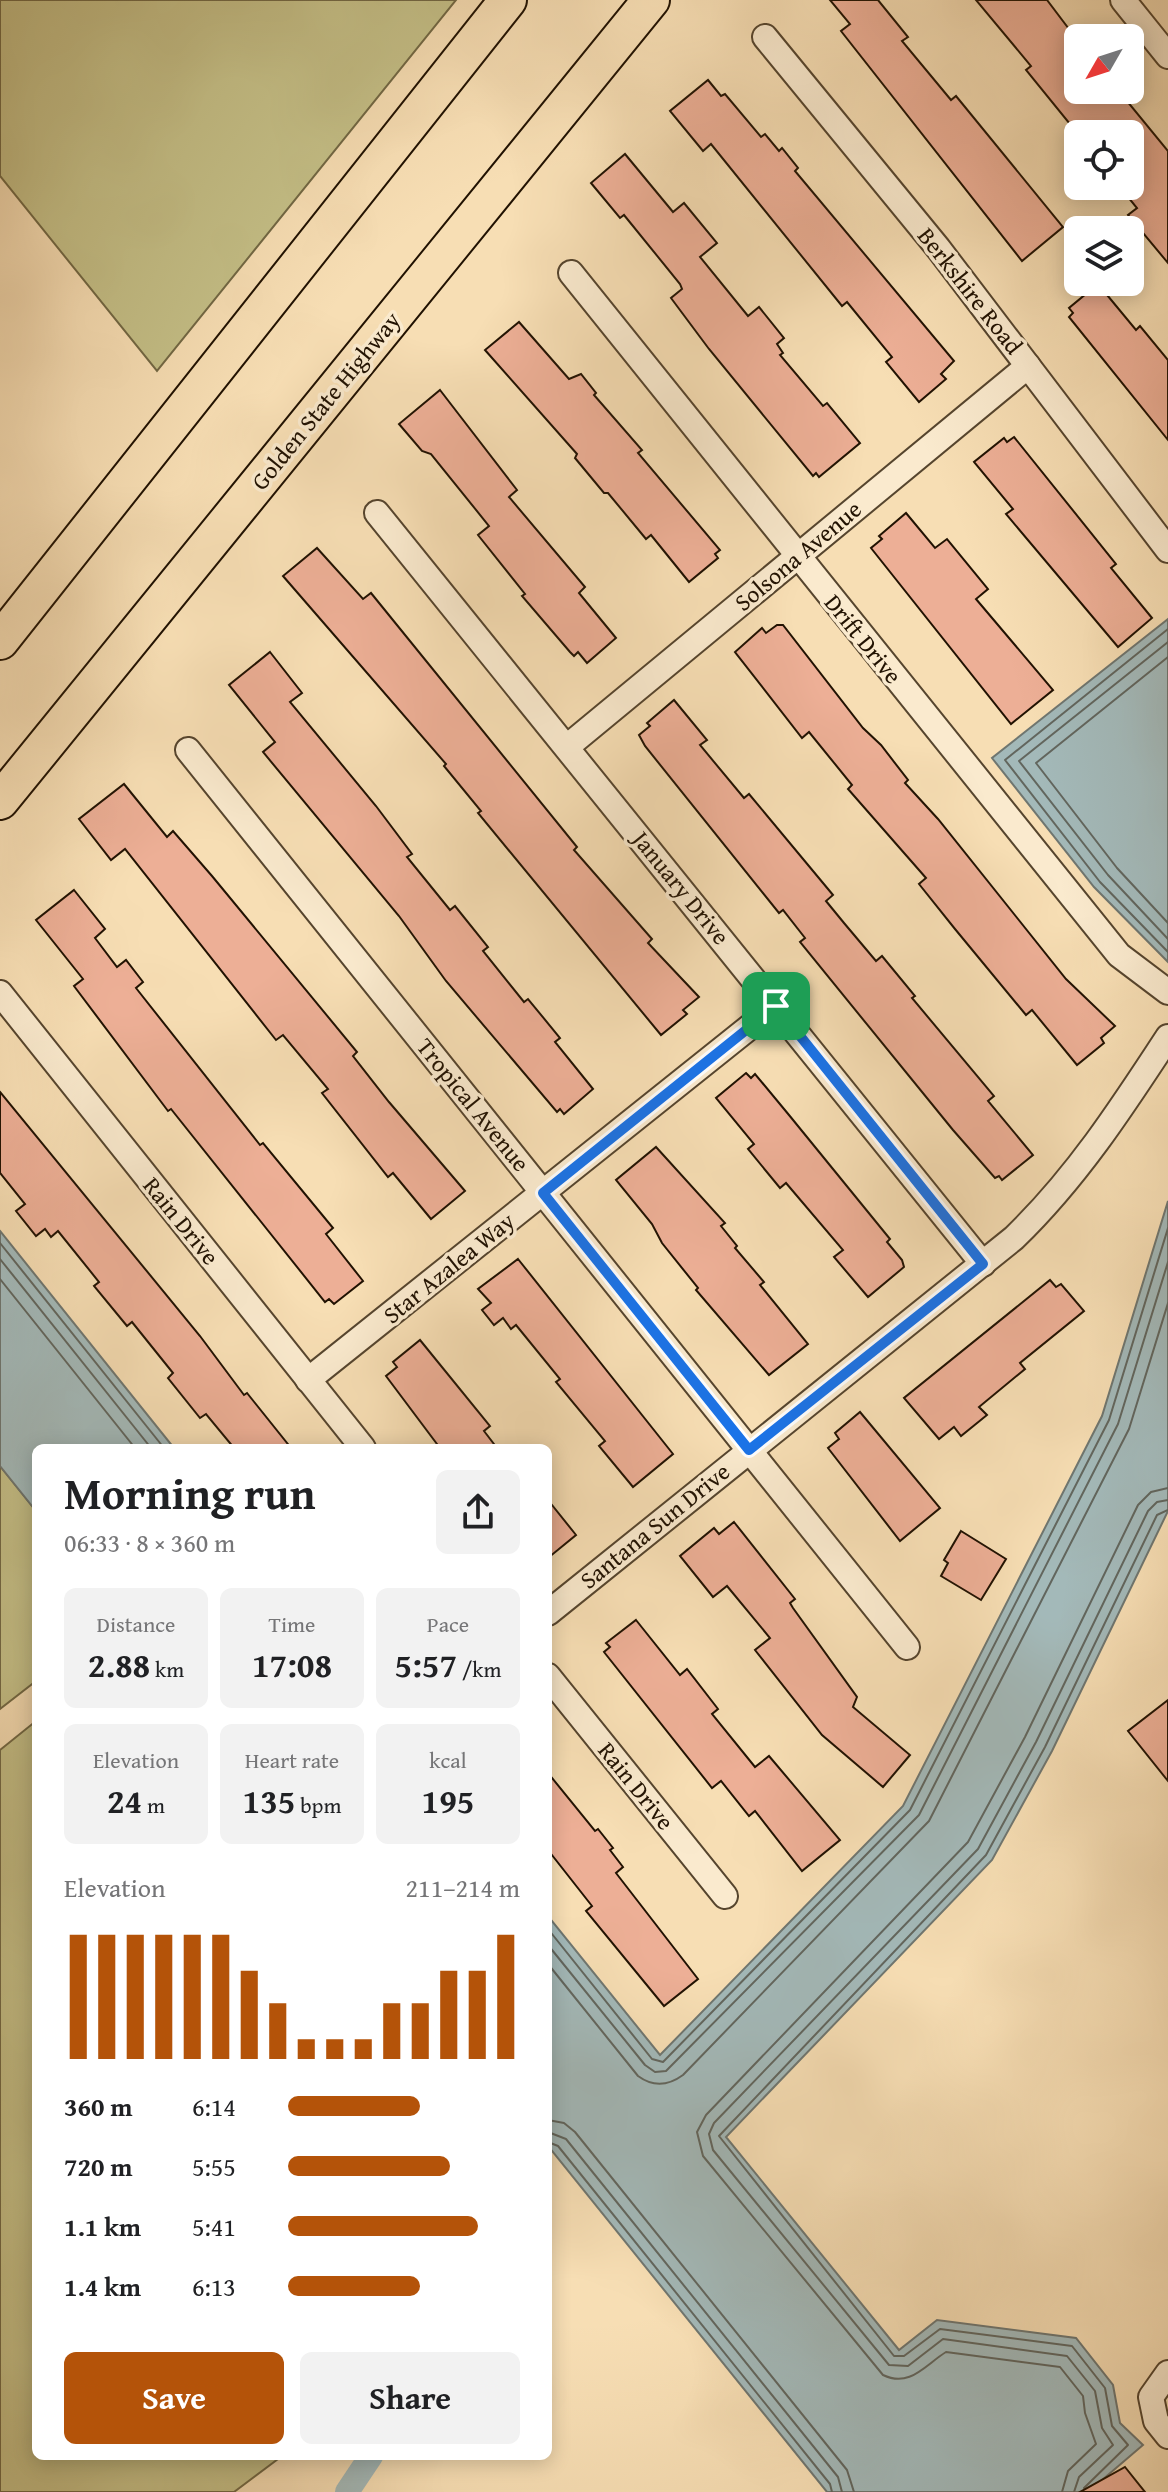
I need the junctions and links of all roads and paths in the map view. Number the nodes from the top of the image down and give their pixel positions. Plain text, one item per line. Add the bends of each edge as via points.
1 (508, 0) edge
2 (651, 0) edge
3 (1123, 0) edge
4 (765, 37) dead end
5 (1168, 56) edge
6 (571, 273) dead end
7 (1028, 366) junction
8 (377, 513) dead end
9 (1168, 550) edge
10 (797, 557) junction
11 (0, 641) edge
12 (568, 746) junction
13 (188, 750) dead end
14 (0, 801) edge
15 (1168, 992) edge
16 (0, 993) edge
17 (776, 1006) junction
18 (1168, 1037) edge
19 (543, 1193) junction
20 (983, 1264) junction
21 (308, 1380) junction
22 (360, 1444) edge
23 (749, 1450) junction
24 (552, 1610) edge
25 (907, 1647) dead end
26 (552, 1681) edge
27 (725, 1896) dead end
28 (1168, 2373) edge
29 (1168, 2436) edge

1 - 11 highway
2 - 14 highway, Golden State Highway
3 - 5 street
4 - 7 street, Berkshire Road
6 - 10 street, Drift Drive
7 - 9 street, Berkshire Road
7 - 10 street, Solsona Avenue
8 - 12 street, January Drive
10 - 12 street, Solsona Avenue
10 - 15 street, Drift Drive via 1119,955
12 - 17 street, January Drive
13 - 19 street, Tropical Avenue
16 - 21 street, Rain Drive
17 - 19 street, Star Azalea Way
17 - 20 street, January Drive
18 - 20 street, Santana Sun Drive via 1086,1161 1055,1198
19 - 21 street, Star Azalea Way
19 - 23 street, Tropical Avenue
20 - 23 street, Santana Sun Drive
21 - 22 street, Rain Drive
23 - 24 street, Santana Sun Drive
23 - 25 street, Tropical Avenue
26 - 27 street, Rain Drive
28 - 29 street via 1151,2397 1156,2421

